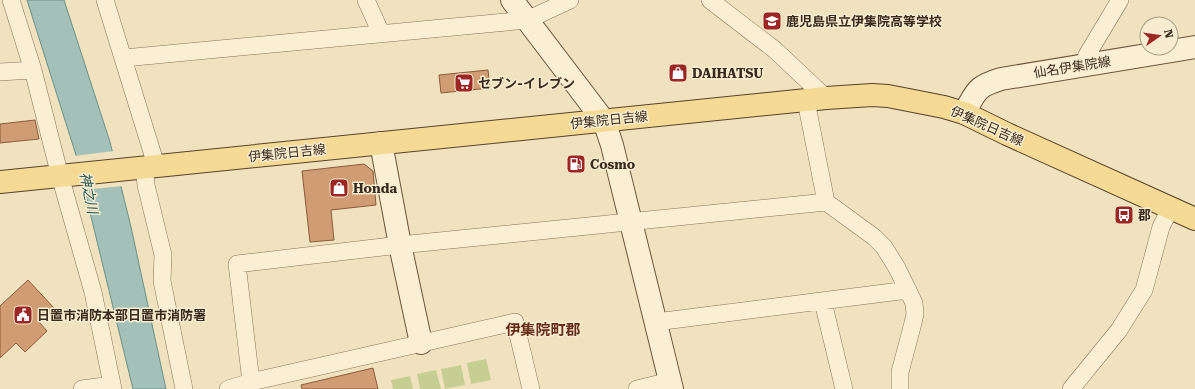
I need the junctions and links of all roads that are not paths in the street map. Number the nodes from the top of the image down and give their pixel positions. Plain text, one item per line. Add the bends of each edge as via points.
1 (11, 0) edge
2 (105, 0) edge
3 (366, 0) edge
4 (512, 0) edge
5 (570, 0) edge
6 (710, 0) edge
7 (1120, 0) edge
8 (527, 20) junction
9 (381, 33) junction
10 (1195, 47) edge
11 (124, 58) junction
12 (1083, 66) junction
13 (33, 70) junction
14 (0, 72) edge
15 (816, 100) junction
16 (964, 113) junction
17 (604, 121) junction
18 (381, 143) junction
19 (145, 167) junction
20 (66, 175) junction
21 (0, 182) edge
22 (826, 202) junction
23 (1171, 207) junction
24 (1195, 219) edge
25 (632, 223) junction
26 (400, 245) junction
27 (908, 290) junction
28 (823, 302) junction
29 (656, 322) junction
30 (421, 343) junction
31 (251, 382) junction
32 (671, 385) edge
33 (112, 387) edge
34 (82, 389) edge
35 (184, 389) edge
36 (228, 389) edge
37 (531, 389) edge
38 (637, 389) edge
39 (844, 389) edge
40 (900, 389) edge
41 (1071, 389) edge

1 - 13 street
2 - 11 street
3 - 9 street
4 - 8 street
5 - 8 street
6 - 15 street via 775,50
7 - 12 street via 1086,55
8 - 9 street
8 - 17 street
9 - 11 street
10 - 12 street, 仙名伊集院線
11 - 19 street
12 - 16 street, 仙名伊集院線 via 988,83 977,90
13 - 14 street
13 - 20 street
15 - 16 main road, 伊集院日吉線 via 888,96 938,105
15 - 17 main road, 伊集院日吉線
15 - 22 street
16 - 23 main road, 伊集院日吉線
17 - 18 main road, 伊集院日吉線
17 - 25 street
18 - 19 main road, 伊集院日吉線
18 - 26 street
19 - 20 main road, 伊集院日吉線
19 - 35 street via 146,185 163,255 162,281
20 - 21 main road, 伊集院日吉線
20 - 33 street
22 - 25 street
22 - 27 street via 884,247
23 - 24 main road, 伊集院日吉線
23 - 41 street via 1161,227 1144,290 1119,330
25 - 26 street
25 - 29 street
26 - 30 street
26 - 31 street via 237,264
27 - 28 street
27 - 40 street via 914,303 915,314 900,372
28 - 29 street
28 - 39 street
29 - 32 street
30 - 31 street
30 - 37 street via 514,322
31 - 36 street
32 - 38 street
33 - 34 street

